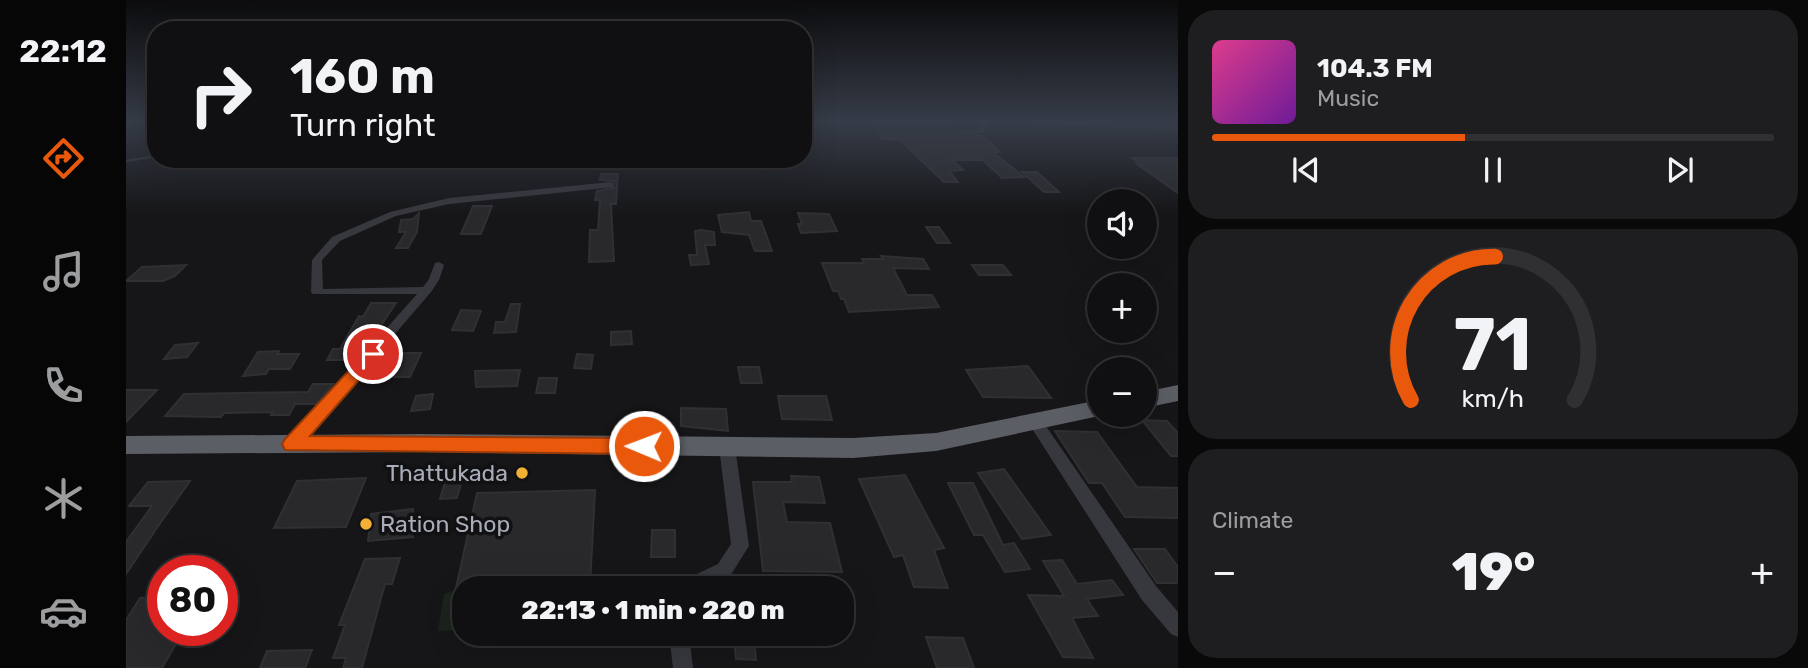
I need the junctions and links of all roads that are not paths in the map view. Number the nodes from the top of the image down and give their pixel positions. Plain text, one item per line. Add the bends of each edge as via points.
1 (611, 185) dead end
2 (439, 265) dead end
3 (427, 290) junction
4 (1178, 393) edge
5 (1157, 397) edge
6 (1087, 410) edge
7 (1034, 419) junction
8 (292, 444) junction
9 (126, 445) edge
10 (727, 447) junction
11 (712, 576) edge
12 (1178, 626) edge
13 (680, 646) edge
14 (683, 668) edge

1 - 3 street via 449,201 393,214 336,239 317,260 317,292
2 - 3 street
3 - 8 street
4 - 5 highway
6 - 7 highway
7 - 10 highway via 936,442 853,448
7 - 12 street via 1126,560
8 - 9 highway
8 - 10 highway
10 - 11 street via 740,546 724,570
13 - 14 street

